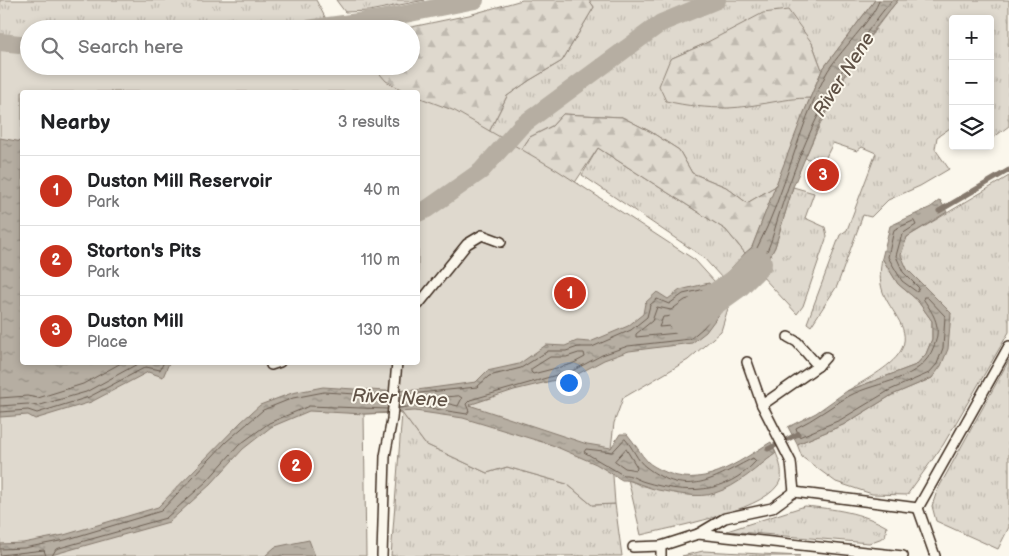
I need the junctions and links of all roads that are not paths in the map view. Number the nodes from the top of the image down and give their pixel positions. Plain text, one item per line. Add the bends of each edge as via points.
1 (501, 242) dead end
2 (420, 303) edge
3 (788, 337) dead end
4 (1009, 346) edge
5 (826, 357) dead end
6 (747, 362) dead end
7 (397, 366) edge
8 (818, 366) junction
9 (762, 405) junction
10 (794, 492) junction
11 (918, 508) junction
12 (698, 534) junction
13 (661, 546) junction
14 (632, 547) dead end
15 (382, 556) edge
16 (662, 556) edge
17 (903, 556) edge
18 (935, 556) edge

1 - 2 lane via 482,234 467,244
3 - 8 lane via 797,342
4 - 11 lane
5 - 8 lane
6 - 9 lane
7 - 15 lane via 385,456
8 - 9 lane
9 - 10 lane via 791,462
10 - 11 lane
10 - 12 lane via 772,508 725,518
11 - 18 lane
12 - 13 lane
12 - 17 lane
13 - 14 lane
13 - 16 lane

